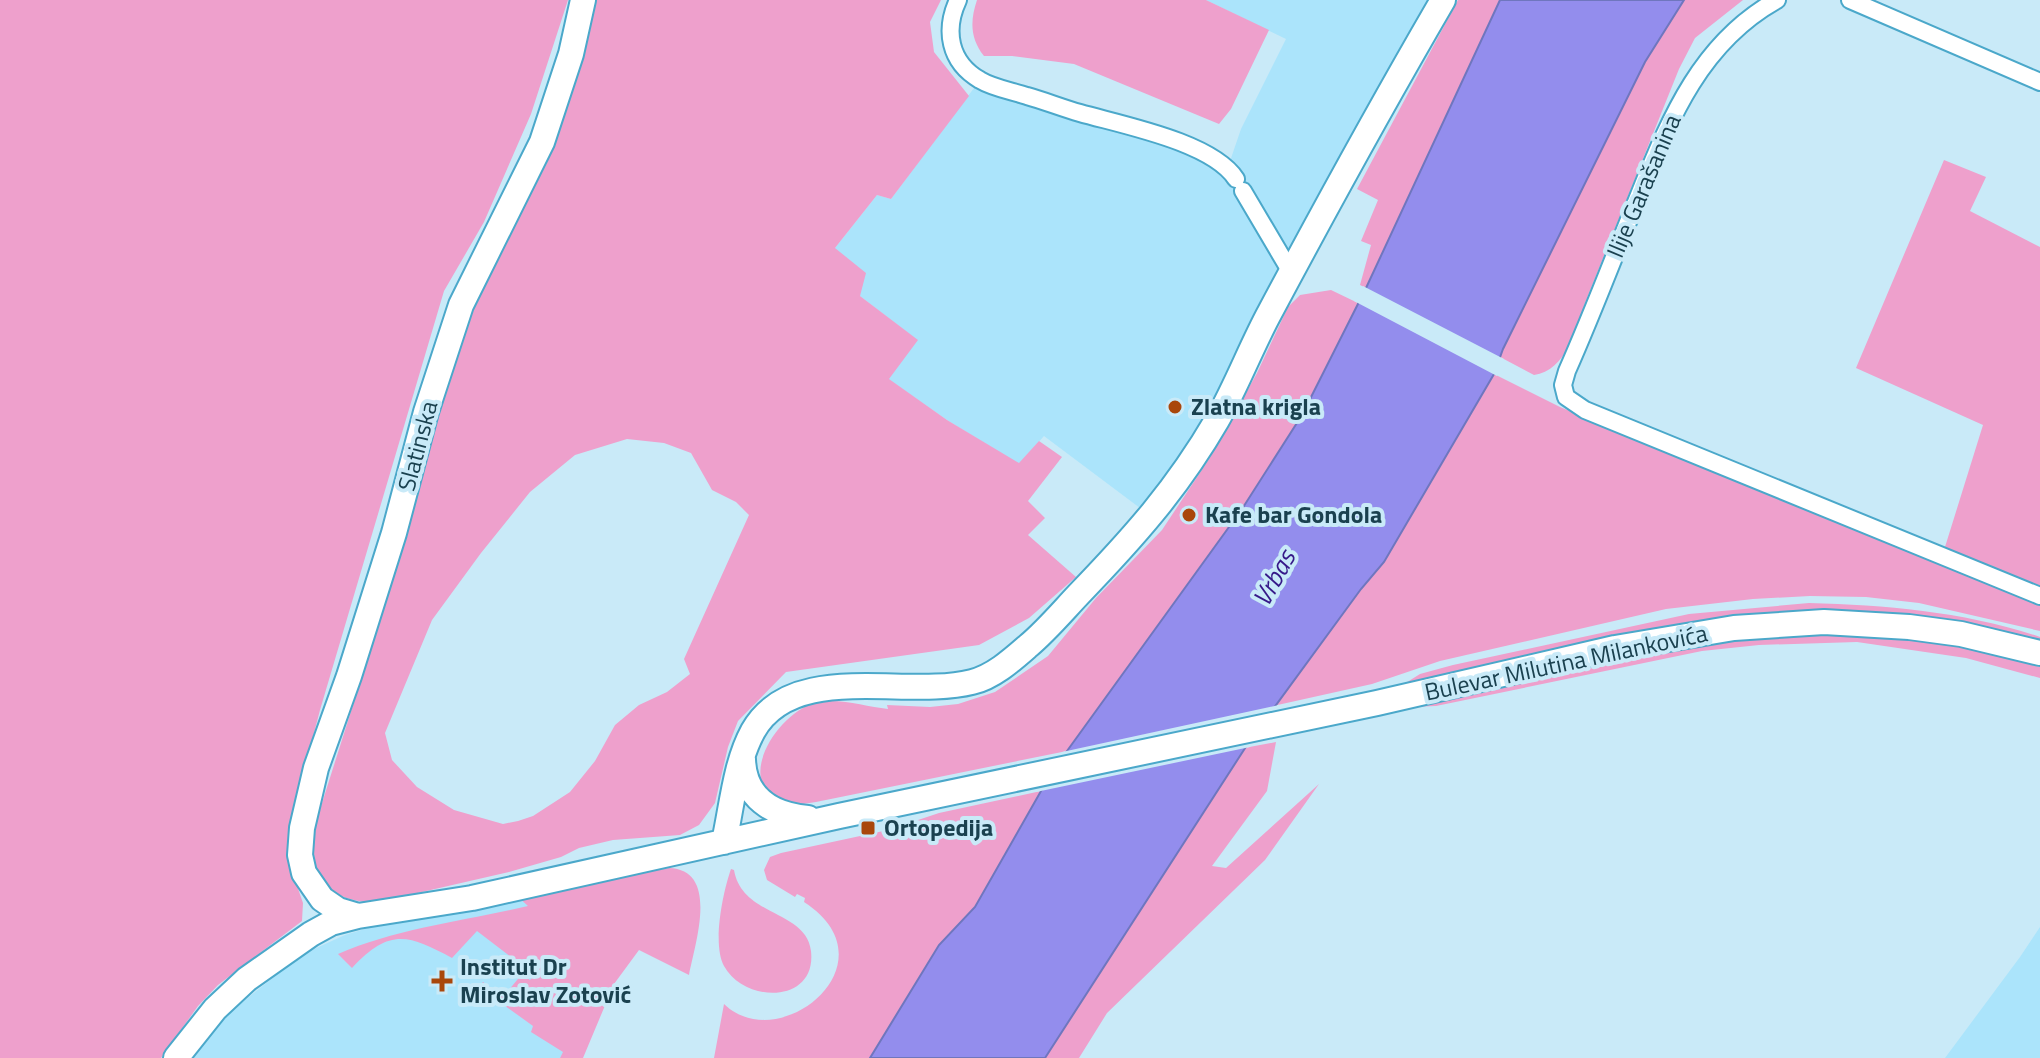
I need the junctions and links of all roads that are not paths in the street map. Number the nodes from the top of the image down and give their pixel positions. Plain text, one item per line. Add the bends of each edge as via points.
1 (583, 0) edge
2 (958, 0) edge
3 (1443, 0) edge
4 (1777, 0) edge
5 (1850, 0) edge
6 (2040, 82) edge
7 (1292, 274) junction
8 (2040, 596) edge
9 (2040, 653) edge
10 (743, 754) junction
11 (839, 816) junction
12 (724, 842) junction
13 (322, 899) junction
14 (358, 916) junction
15 (331, 923) junction
16 (176, 1058) edge

1 - 13 street, Slatinska via 542,142 461,305 394,533 316,768 300,855 304,873
2 - 7 street via 949,31 953,49 980,80 1167,138 1228,167
3 - 7 street
4 - 8 street, Ilije Garašanina via 1758,10 1705,62 1670,118 1567,371 1563,385 1570,402
5 - 6 street
7 - 10 street via 1216,422 1181,477 1152,517 1031,643 976,682 942,688 829,687 793,695 764,717
9 - 11 street, Bulevar Milutina Milankovića via 1909,627 1824,622 1734,628 1615,648
10 - 11 street via 748,784 766,807 791,816
10 - 12 street
11 - 12 street
12 - 14 street via 472,898
13 - 14 street
13 - 15 street, Slatinska
14 - 15 street
15 - 16 street via 247,979

